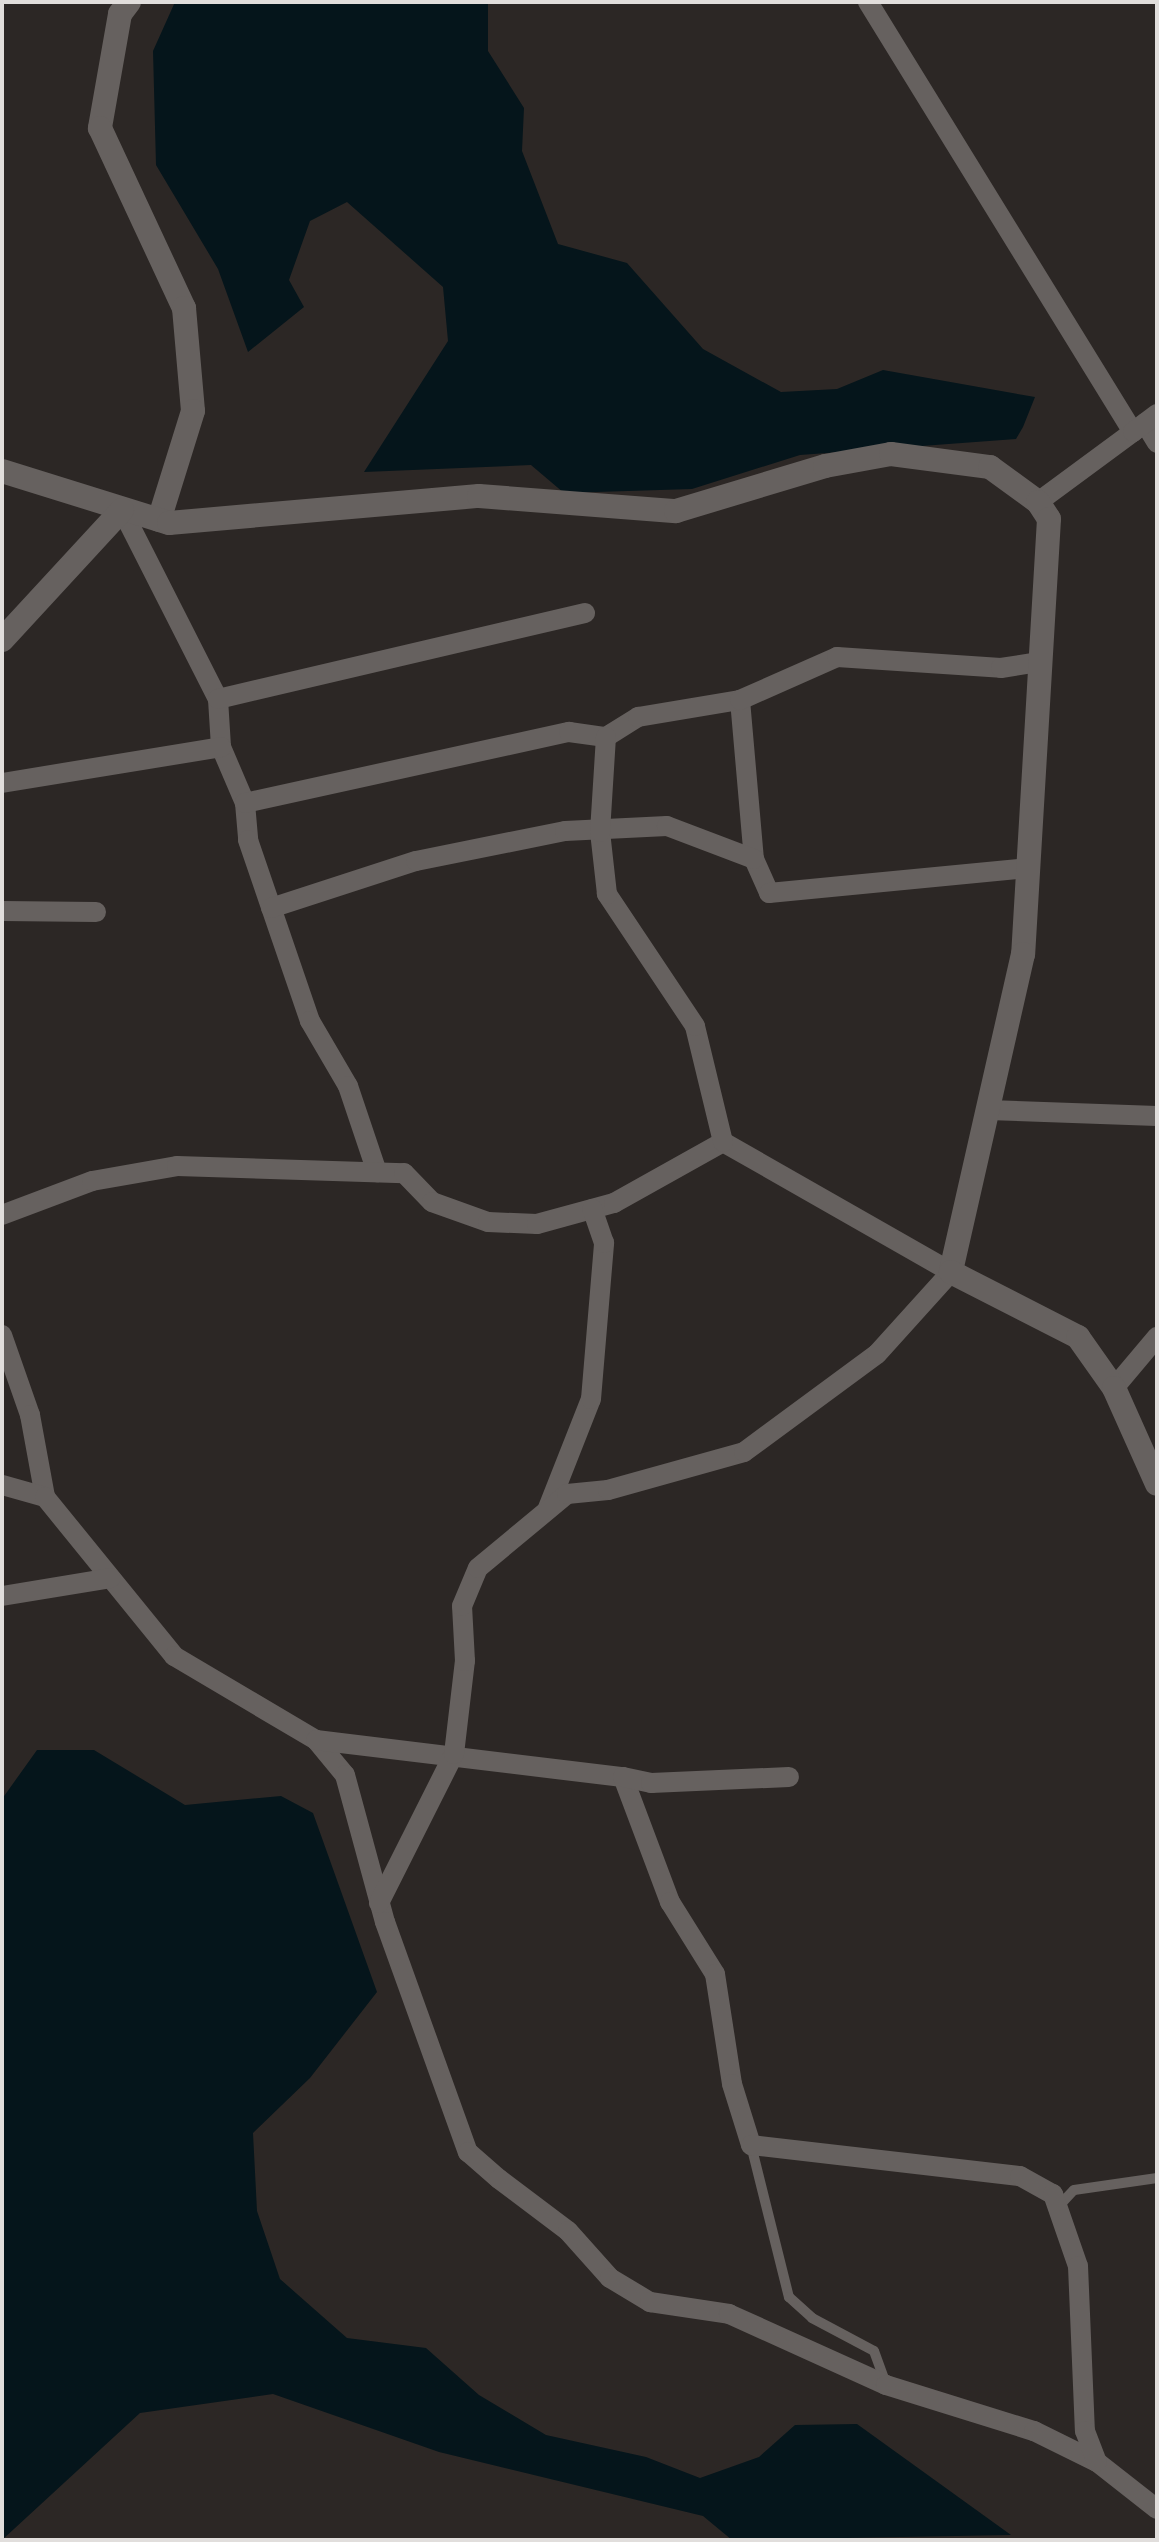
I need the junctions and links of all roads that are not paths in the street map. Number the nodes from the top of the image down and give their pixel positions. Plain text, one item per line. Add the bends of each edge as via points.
1 (129, 2) edge
2 (871, 3) edge
3 (1145, 423) edge
4 (1157, 443) edge
5 (2, 471) edge
6 (1038, 502) junction
7 (122, 510) junction
8 (159, 520) junction
9 (585, 613) dead end
10 (2, 640) edge
11 (1040, 662) junction
12 (218, 699) junction
13 (740, 700) junction
14 (606, 737) junction
15 (221, 747) junction
16 (2, 783) edge
17 (245, 803) junction
18 (600, 832) junction
19 (754, 859) junction
20 (1028, 868) junction
21 (271, 908) junction
22 (2, 911) edge
23 (96, 912) dead end
24 (988, 1110) junction
25 (1157, 1116) edge
26 (723, 1142) junction
27 (377, 1172) junction
28 (592, 1209) junction
29 (2, 1215) edge
30 (951, 1272) junction
31 (2, 1335) edge
32 (1157, 1337) edge
33 (1114, 1388) junction
34 (1157, 1484) edge
35 (2, 1485) edge
36 (45, 1497) junction
37 (548, 1508) junction
38 (111, 1578) junction
39 (2, 1596) edge
40 (316, 1740) junction
41 (454, 1754) junction
42 (623, 1777) junction
43 (789, 1777) dead end
44 (379, 1903) junction
45 (751, 2145) junction
46 (1157, 2178) edge
47 (1058, 2207) junction
48 (886, 2385) junction
49 (1097, 2462) junction
50 (1157, 2509) edge

1 - 8 street via 120,14 100,128 184,308 193,411
2 - 3 street
3 - 4 street
3 - 6 street
5 - 7 street
6 - 8 street via 990,467 891,454 825,466 676,511 479,496
6 - 11 street via 1049,519
7 - 8 street
7 - 10 street
7 - 12 street
9 - 12 street
11 - 13 street via 1001,668 837,657
11 - 20 street
12 - 15 street
13 - 14 street via 638,717
13 - 19 street
14 - 17 street via 569,732
14 - 18 street
15 - 16 street
15 - 17 street
17 - 21 street via 248,840
18 - 19 street via 667,826
18 - 21 street via 565,831 416,861
18 - 26 street via 607,894 695,1026
19 - 20 street via 769,893 789,894
20 - 24 street via 1023,954
21 - 27 street via 310,1021 348,1086
22 - 23 street
24 - 25 street
24 - 30 street
26 - 28 street
26 - 30 street
27 - 28 street via 404,1173 432,1202 488,1222 537,1224
27 - 29 street via 177,1166 92,1181
28 - 37 street via 604,1243 591,1399
30 - 33 street via 1078,1337
30 - 37 street via 877,1354 744,1452 608,1490 567,1494
31 - 36 street via 30,1415
32 - 33 street
33 - 34 street
35 - 36 street
36 - 38 street
37 - 41 street via 478,1568 462,1606 465,1661
38 - 39 street
38 - 40 street via 174,1656
40 - 41 street
40 - 44 street via 345,1775
41 - 42 street via 472,1763
41 - 44 street
42 - 43 street via 651,1783
42 - 45 street via 670,1902 715,1974 732,2084
44 - 48 street via 468,2152 568,2231 610,2278 650,2302 743,2318
45 - 47 street via 1020,2176 1053,2194
45 - 48 lane via 789,2297 812,2318 874,2351
46 - 47 lane via 1074,2190
47 - 49 street via 1078,2266 1085,2431
48 - 49 street via 1034,2431
49 - 50 street

